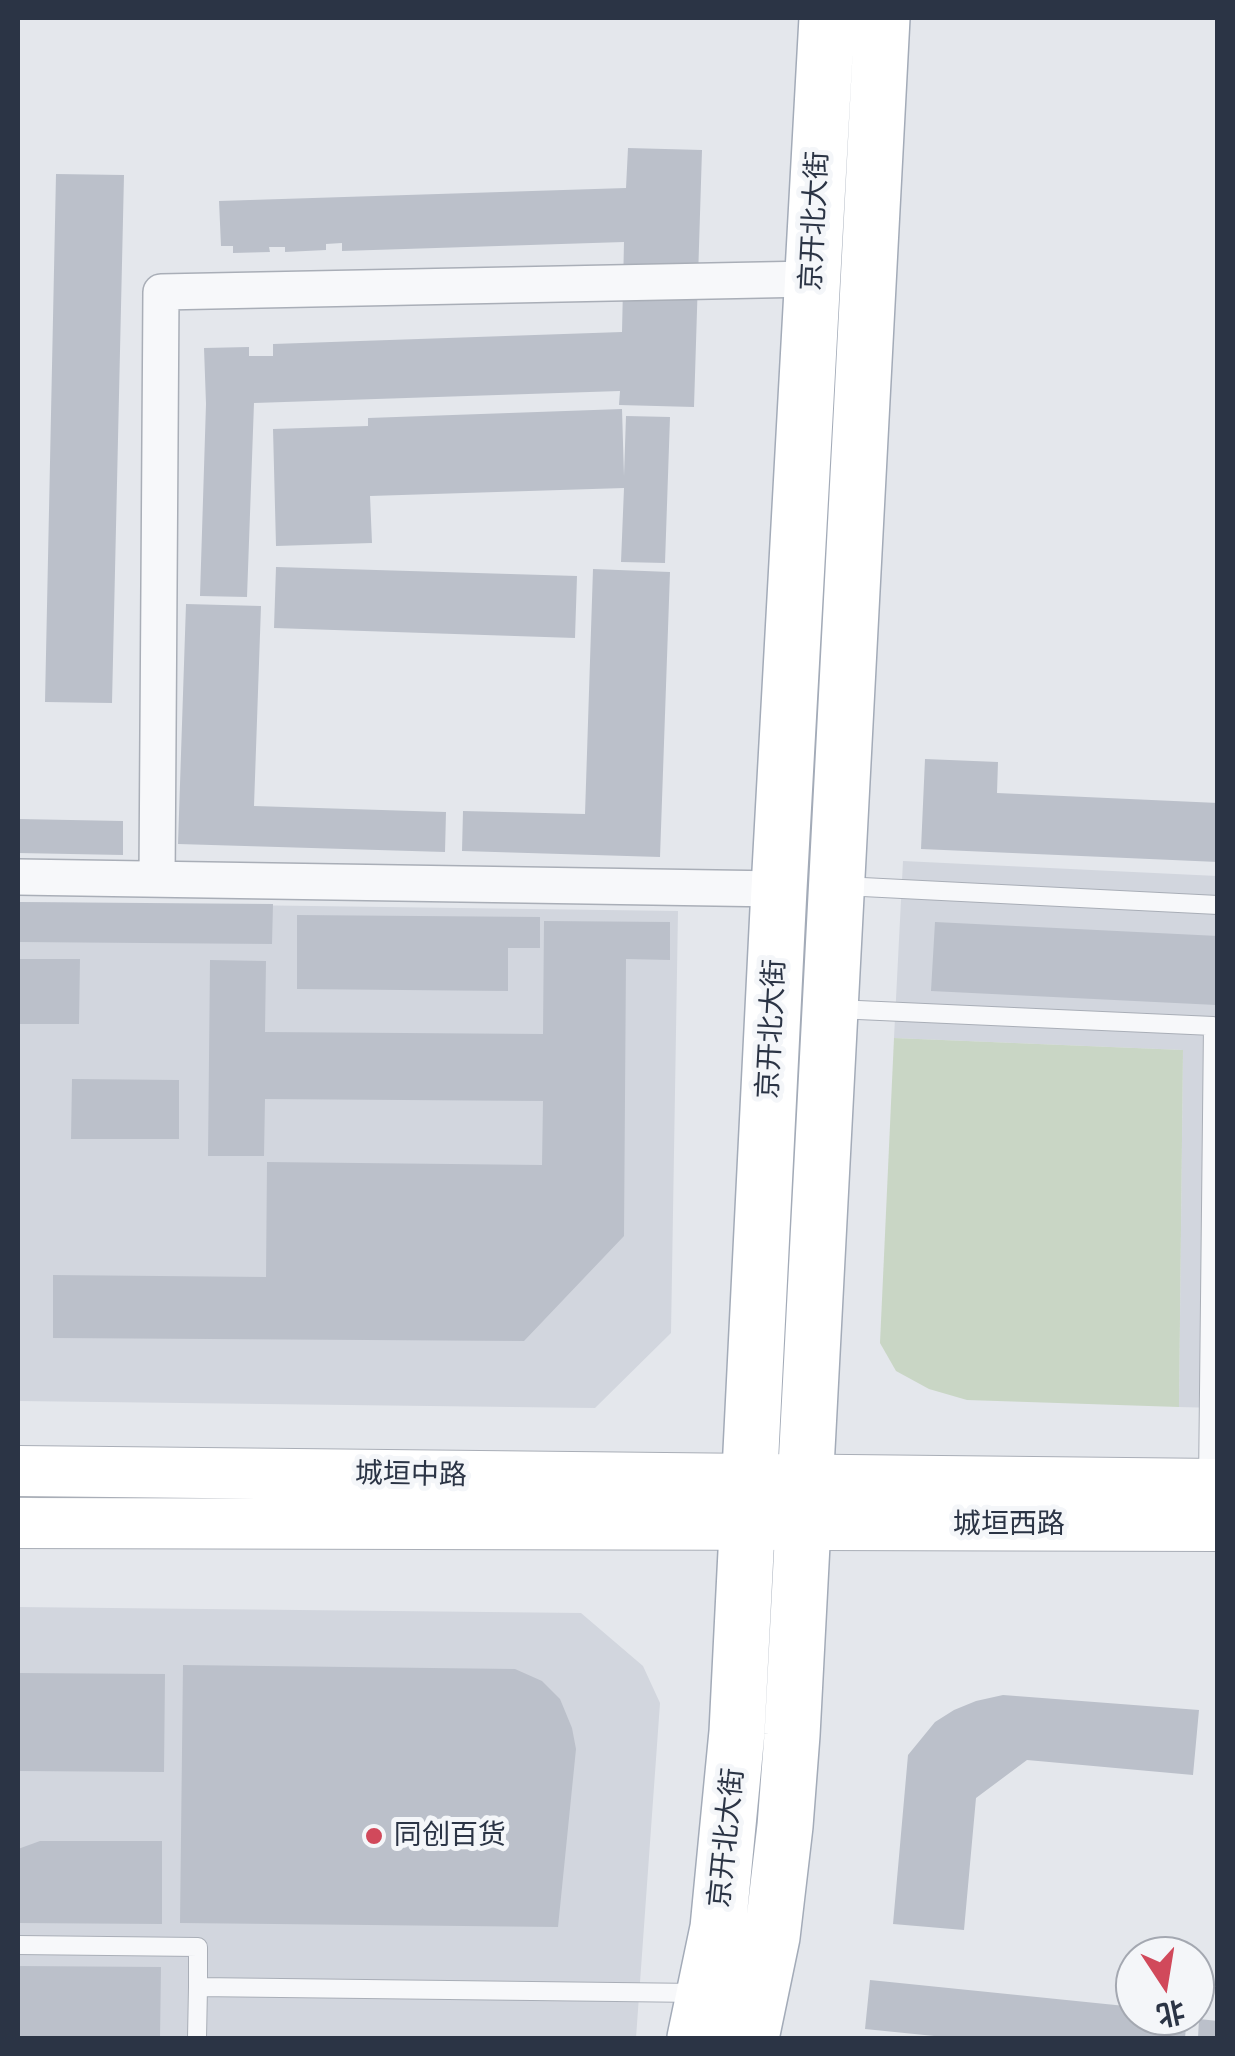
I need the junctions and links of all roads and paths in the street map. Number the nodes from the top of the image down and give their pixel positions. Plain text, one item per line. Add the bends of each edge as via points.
1 (826, 18) edge
2 (882, 18) edge
3 (811, 278) junction
4 (18, 877) edge
5 (156, 879) junction
6 (835, 885) junction
7 (779, 889) junction
8 (1218, 905) edge
9 (828, 1009) junction
10 (1213, 1353) edge
11 (18, 1471) edge
12 (1214, 1498) edge
13 (748, 1502) junction
14 (803, 1502) junction
15 (18, 1523) edge
16 (18, 1945) edge
17 (198, 1986) junction
18 (700, 2016) edge
19 (197, 2038) edge
20 (751, 2038) edge

1 - 3 main road, 京开北大街
2 - 6 main road, 京开北大街
3 - 5 street via 161,292
3 - 7 main road, 京开北大街
4 - 5 street
5 - 7 street
6 - 8 lane
6 - 9 main road, 京开北大街
7 - 13 main road, 京开北大街
9 - 10 lane via 1213,1026
9 - 14 main road, 京开北大街
10 - 12 lane
11 - 13 main road, 城垣中路
12 - 14 main road, 城垣西路
13 - 14 main road, 城垣中路
13 - 15 main road, 城垣中路
13 - 18 main road, 京开北大街 via 730,1821
14 - 20 main road, 京开北大街 via 785,1826
16 - 17 lane via 198,1947
17 - 18 lane
17 - 19 lane

